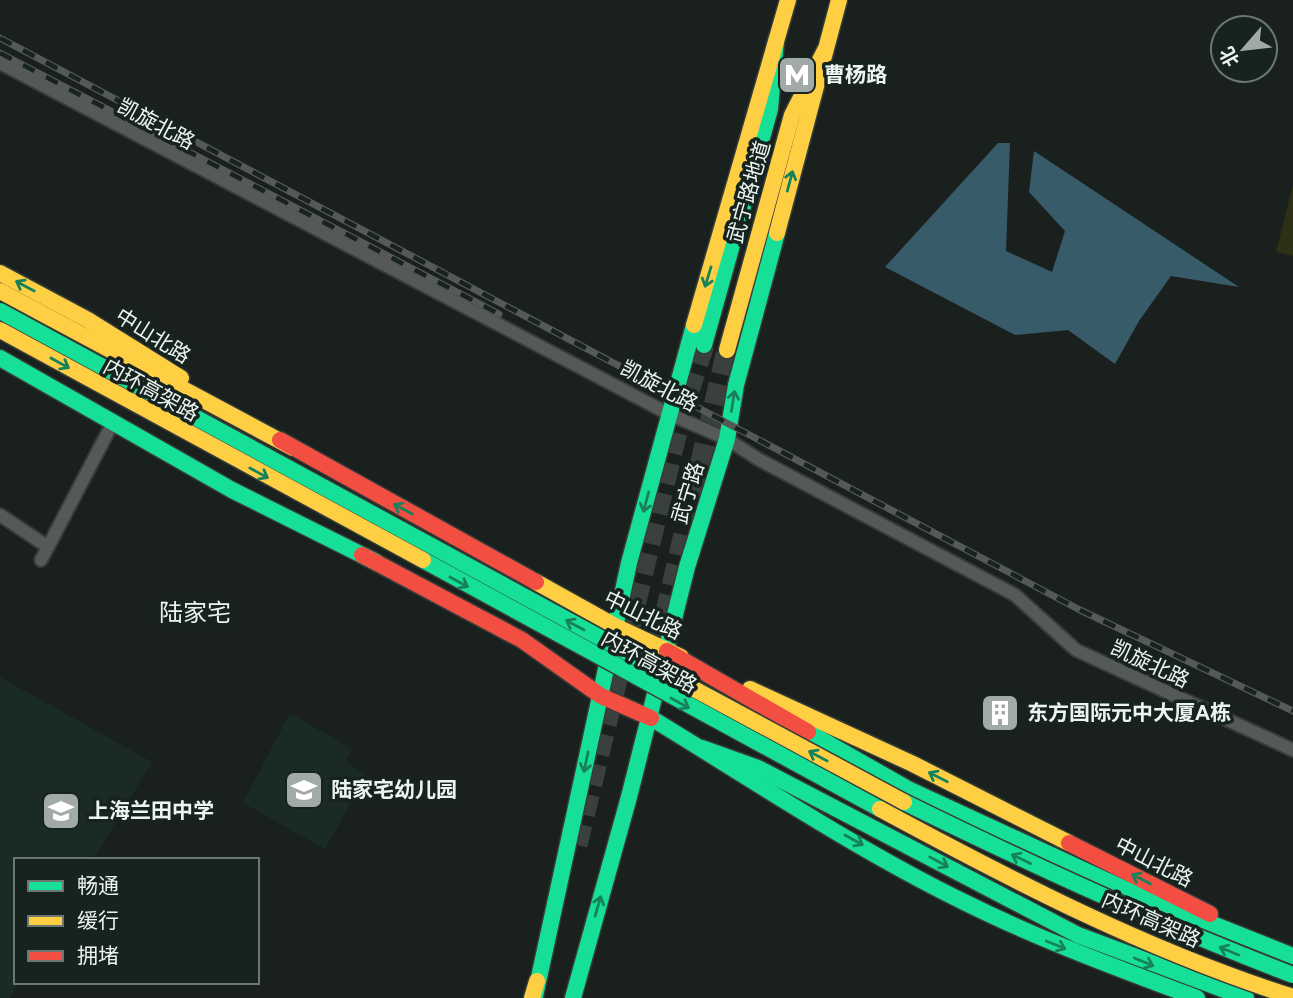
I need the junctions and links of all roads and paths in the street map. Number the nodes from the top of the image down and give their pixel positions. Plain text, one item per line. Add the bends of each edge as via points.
1 (788, 0) edge
2 (839, 0) edge
3 (776, 41) junction
4 (825, 50) junction
5 (0, 63) edge
6 (0, 273) edge
7 (0, 291) edge
8 (0, 311) edge
9 (0, 330) edge
10 (704, 345) tunnel mouth
11 (727, 350) tunnel mouth
12 (0, 356) edge
13 (669, 414) junction
14 (108, 432) dead end
15 (727, 439) junction
16 (293, 449) junction
17 (0, 515) edge
18 (48, 547) junction
19 (41, 560) dead end
20 (376, 562) junction
21 (615, 626) junction
22 (667, 651) junction
23 (601, 696) junction
24 (649, 716) junction
25 (702, 748) junction
26 (1293, 750) edge
27 (1293, 947) edge
28 (1293, 956) edge
29 (1293, 975) edge
30 (1293, 997) edge
31 (533, 998) edge
32 (573, 998) edge
33 (1196, 998) edge
34 (1246, 998) edge

1 - 3 main road, 武宁路
2 - 4 main road, 武宁路
3 - 10 main road, 武宁路地道 via 770,109
3 -> 13 main road, 武宁路
4 - 11 main road, 武宁路地道 via 792,115
15 -> 4 main road, 武宁路 via 736,385
5 - 13 street, 凯旋北路
16 -> 6 main road, 中山北路 via 88,320
7 - 16 main road
29 -> 8 main road, 内环高架路, bridge via 1078,887 882,790
9 -> 30 main road, 内环高架路, bridge via 990,869 1127,934
12 - 20 main road via 152,435
12 - 20 main road via 161,451
13 - 15 street, 凯旋北路
13 -> 21 main road, 武宁路
14 - 18 street
15 - 22 main road, 武宁路 via 687,567
15 - 26 street, 凯旋北路 via 1015,595 1076,650
21 -> 16 main road, 中山北路
17 - 18 street
18 - 19 street
20 - 23 main road via 522,640
21 - 22 main road, 中山北路
21 - 23 main road, 武宁路
22 - 24 main road, 武宁路
27 -> 22 main road, 中山北路 via 1211,915 913,764
22 - 28 main road via 920,794 1127,890
23 - 24 main road
23 -> 31 main road, 武宁路
24 - 25 main road
32 -> 24 main road, 武宁路
25 -> 33 main road via 959,900 1041,939
25 -> 34 main road via 758,768 1078,935

